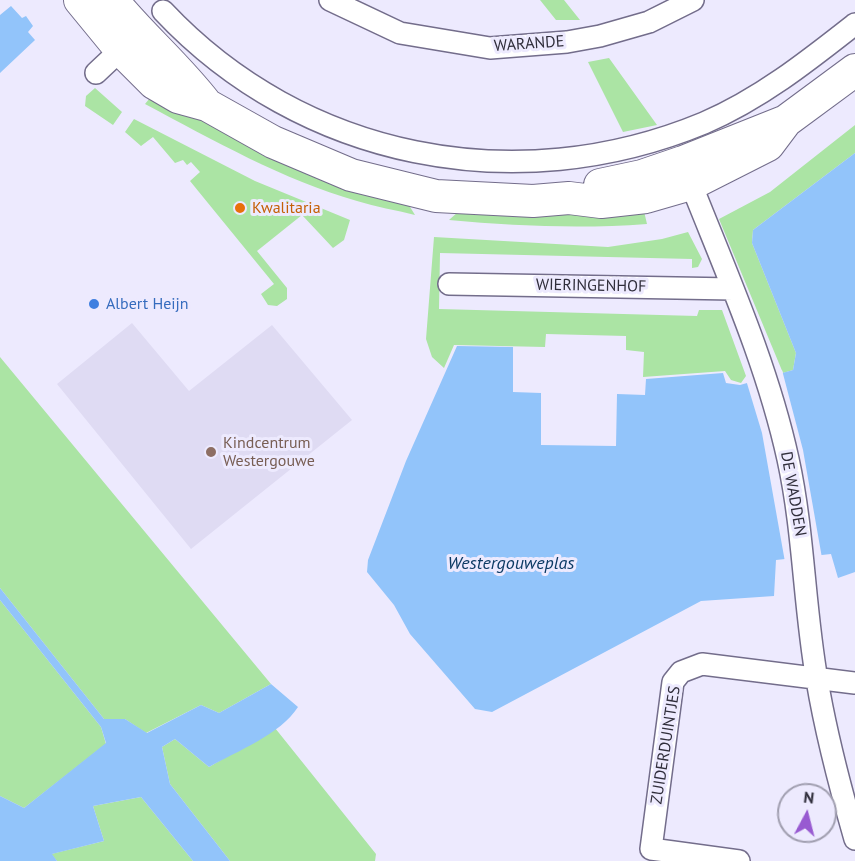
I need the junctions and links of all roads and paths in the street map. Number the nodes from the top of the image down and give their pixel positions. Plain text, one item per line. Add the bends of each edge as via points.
1 (80, 0) edge
2 (112, 0) edge
3 (330, 0) edge
4 (693, 0) edge
5 (170, 6) edge
6 (855, 24) edge
7 (130, 42) junction
8 (855, 70) edge
9 (96, 73) dead end
10 (687, 173) junction
11 (449, 284) dead end
12 (733, 289) junction
13 (816, 678) junction
14 (855, 683) edge
15 (846, 776) edge
16 (855, 839) edge
17 (739, 861) edge

1 - 7 street
2 - 7 street
3 - 4 street, WARANDE via 400,33 490,48 600,36 649,22
5 - 6 street via 191,41 258,92 338,130 429,154 508,163 606,152 704,123 769,87
5 - 7 street
7 - 9 street
7 - 10 street via 192,84 207,105 273,142 351,175 436,196 533,201 569,198 586,188 642,176
8 - 10 street via 786,121
10 - 12 street, DE WADDEN
11 - 12 street, WIERINGENHOF
12 - 13 street, DE WADDEN via 764,373 789,465
13 - 14 street, ZUIDERDUINTJES
13 - 15 street, DE WADDEN
13 - 17 street, ZUIDERDUINTJES via 702,664 681,672 673,682 651,849
15 - 16 street, DE WADDEN

